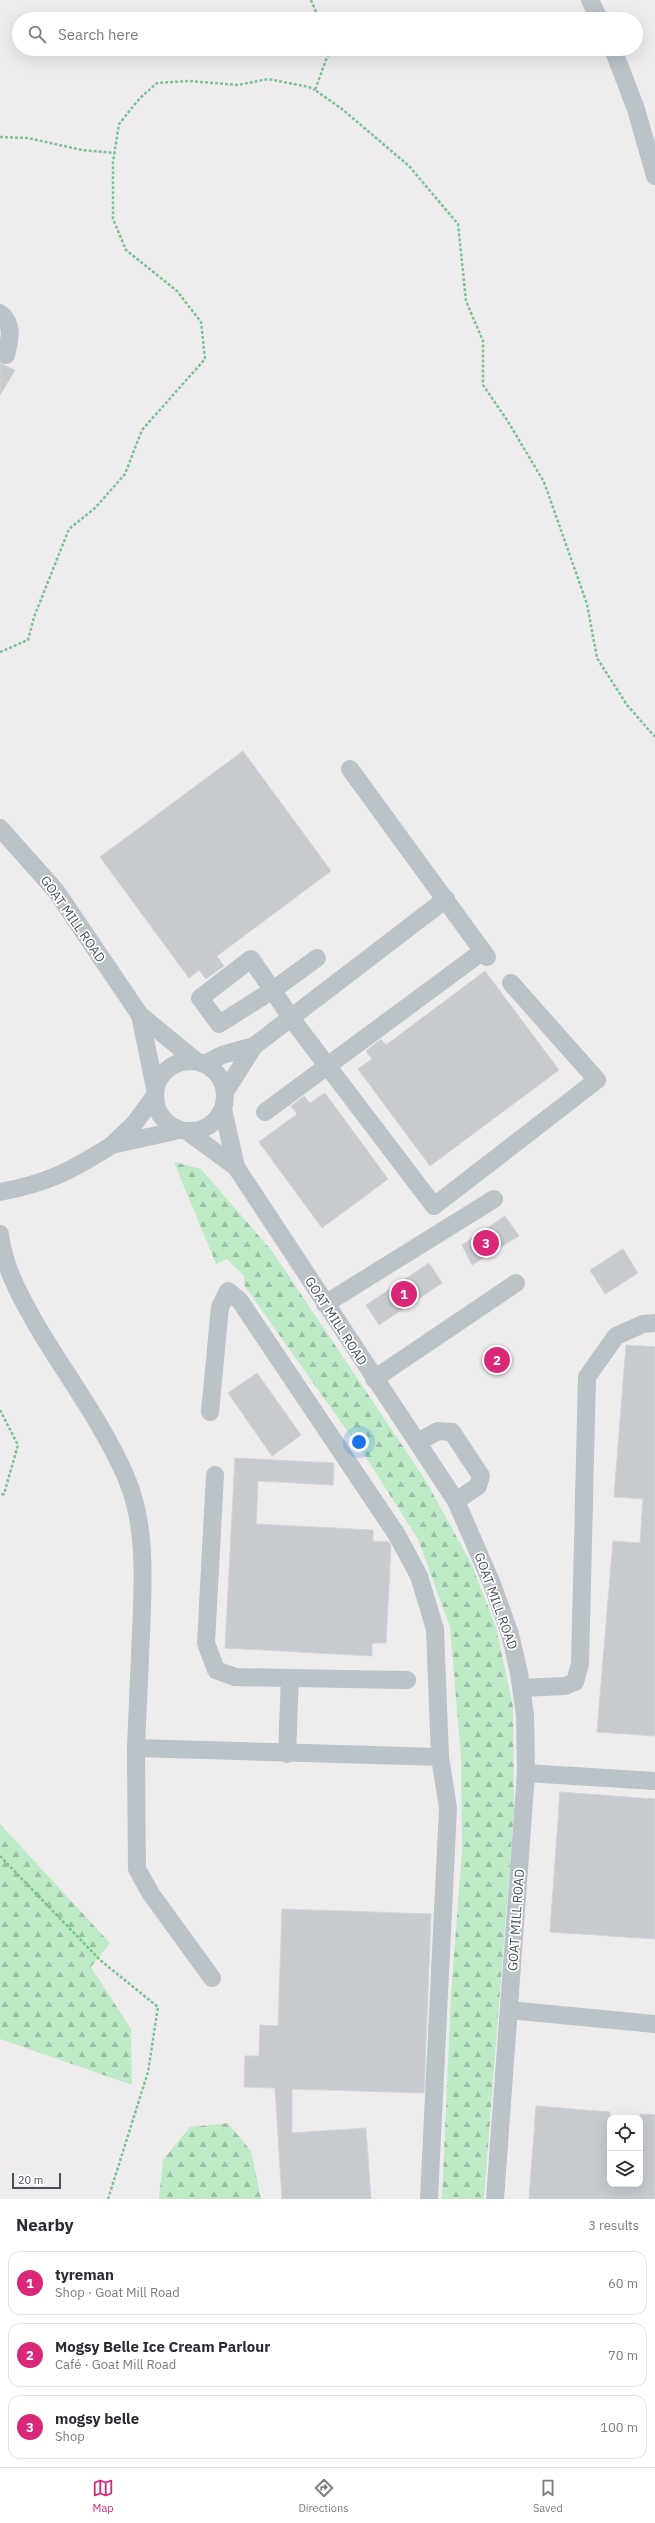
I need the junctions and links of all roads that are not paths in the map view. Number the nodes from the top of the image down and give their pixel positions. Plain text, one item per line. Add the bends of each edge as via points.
1 (590, 0) edge
2 (596, 12) edge
3 (616, 56) edge
4 (655, 176) edge
5 (0, 313) edge
6 (6, 355) dead end
7 (350, 769) dead end
8 (0, 828) edge
9 (446, 899) junction
10 (317, 958) dead end
11 (511, 983) dead end
12 (140, 1015) junction
13 (291, 1018) junction
14 (254, 1046) junction
15 (200, 1062) junction
16 (328, 1066) junction
17 (225, 1092) junction
18 (155, 1093) junction
19 (223, 1109) junction
20 (265, 1112) dead end
21 (183, 1131) junction
22 (112, 1145) junction
23 (236, 1167) junction
24 (0, 1192) edge
25 (494, 1199) dead end
26 (0, 1234) edge
27 (516, 1283) dead end
28 (325, 1304) junction
29 (655, 1322) edge
30 (374, 1379) junction
31 (210, 1412) dead end
32 (418, 1442) junction
33 (216, 1475) dead end
34 (456, 1501) junction
35 (290, 1678) junction
36 (407, 1680) dead end
37 (522, 1688) junction
38 (136, 1748) junction
39 (286, 1754) junction
40 (440, 1757) junction
41 (526, 1773) junction
42 (655, 1781) edge
43 (212, 1978) dead end
44 (509, 2010) junction
45 (655, 2024) edge
46 (429, 2199) edge
47 (495, 2199) edge

1 - 2 street
3 - 4 street via 636,109
5 - 6 street via 10,327
7 - 9 street
8 - 12 street, GOAT MILL ROAD via 56,891
9 - 13 street
9 - 16 street via 485,954
10 - 13 street via 273,990
11 - 16 street via 597,1080 434,1206
12 - 15 street, GOAT MILL ROAD
12 - 18 street, GOAT MILL ROAD
13 - 14 street
13 - 16 street
14 - 15 street
14 - 17 street
15 - 17 street via 218,1075
15 - 18 street via 178,1062 170,1066 163,1072
16 - 20 street
17 - 19 street
18 - 21 street via 155,1106 164,1121
18 - 22 street via 134,1124
19 - 21 street via 209,1126 197,1131
19 - 23 street, GOAT MILL ROAD
21 - 22 street
21 - 23 street, GOAT MILL ROAD
22 - 24 street via 68,1173 40,1184
23 - 28 street, GOAT MILL ROAD
25 - 28 street
26 - 38 street via 17,1292 111,1446 126,1478 135,1506 141,1533 143,1581
27 - 30 street
28 - 30 street, GOAT MILL ROAD
29 - 37 street via 643,1324 616,1336 587,1377 580,1664 575,1682 565,1686
30 - 32 street, GOAT MILL ROAD
31 - 40 street via 220,1307 228,1291 240,1301 253,1320 397,1535 419,1576 435,1629
32 - 34 street, GOAT MILL ROAD
32 - 34 street via 438,1431 452,1432 481,1476 478,1486
33 - 35 street via 206,1643 216,1670 235,1677
34 - 37 street, GOAT MILL ROAD via 492,1584 510,1634
35 - 36 street
35 - 39 street
37 - 41 street, GOAT MILL ROAD
38 - 39 street
38 - 43 street via 137,1869 151,1894
39 - 40 street
40 - 46 street via 448,1808
41 - 42 street
41 - 44 street, GOAT MILL ROAD
44 - 45 street
44 - 47 street, GOAT MILL ROAD

